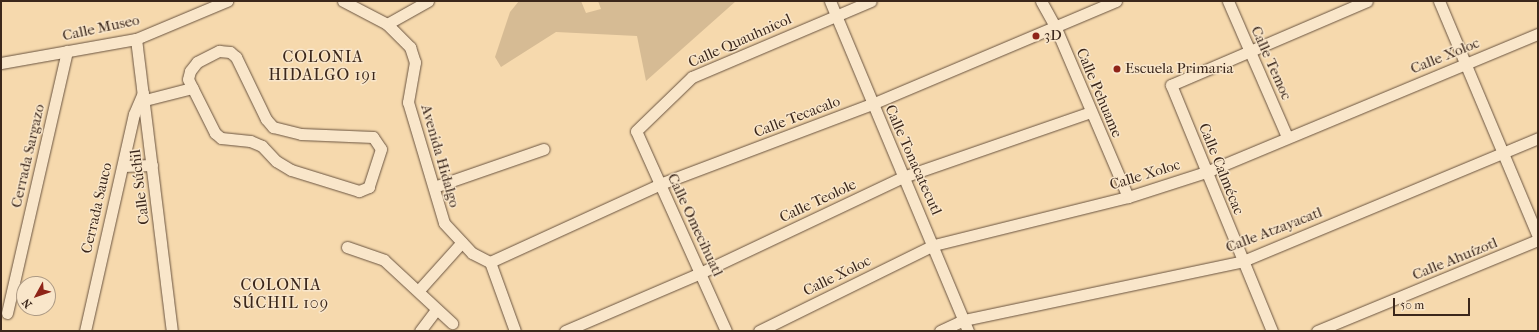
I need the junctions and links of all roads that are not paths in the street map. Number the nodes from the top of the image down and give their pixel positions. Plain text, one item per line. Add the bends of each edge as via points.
1 (227, 1) edge
2 (342, 1) edge
3 (428, 1) edge
4 (830, 1) edge
5 (871, 1) edge
6 (1041, 1) edge
7 (1116, 1) edge
8 (1228, 1) edge
9 (1367, 1) edge
10 (1439, 1) edge
11 (836, 15) junction
12 (388, 24) junction
13 (1055, 26) junction
14 (1538, 34) edge
15 (136, 39) junction
16 (67, 51) junction
17 (1249, 52) junction
18 (1, 63) edge
19 (1465, 65) junction
20 (192, 88) junction
21 (144, 97) junction
22 (872, 104) junction
23 (1091, 112) junction
24 (636, 131) joint
25 (1287, 137) junction
26 (1538, 138) edge
27 (544, 149) dead end
28 (1503, 153) junction
29 (152, 165) junction
30 (122, 166) junction
31 (1206, 172) junction
32 (904, 177) junction
33 (660, 184) junction
34 (434, 187) junction
35 (1128, 198) junction
36 (1538, 236) edge
37 (1538, 240) edge
38 (462, 242) junction
39 (934, 245) junction
40 (347, 247) dead end
41 (1243, 261) junction
42 (490, 262) junction
43 (700, 273) junction
44 (419, 290) junction
45 (436, 310) junction
46 (7, 313) dead end
47 (964, 320) junction
48 (452, 323) dead end
49 (85, 331) edge
50 (172, 331) edge
51 (420, 331) edge
52 (515, 331) edge
53 (565, 331) edge
54 (726, 331) edge
55 (759, 331) edge
56 (940, 331) edge
57 (968, 331) edge
58 (1272, 331) edge
59 (1317, 331) edge

1 - 15 street, Calle Museo
2 - 12 street, Avenida Hidalgo
3 - 12 street
4 - 11 street, Calle Tonacatecutl
5 - 11 street, Calle Quauhnicol
6 - 13 street, Calle Pehuame
7 - 13 street, Calle Tecacalo
8 - 17 street, Calle Temoc
9 - 17 street
10 - 19 street
11 - 22 street, Calle Tonacatecutl
11 - 24 street, Calle Quauhnicol via 692,77
12 - 34 street, Avenida Hidalgo via 410,47 414,58 408,102
13 - 22 street, Calle Tecacalo
13 - 23 street, Calle Pehuame
14 - 19 street, Calle Xoloc
15 - 16 street, Calle Museo
15 - 21 street, Calle Súchil
16 - 18 street, Calle Museo
16 - 46 street, Cerrada Sargazo
17 - 25 street, Calle Temoc
17 - 31 street, Calle Calmécac via 1171,85
19 - 25 street, Calle Xoloc
19 - 28 street
20 - 20 street via 215,133 221,138 250,141 262,146 276,161 291,170 358,191 370,187 381,149 373,137 301,134 273,126 266,119 236,57 230,52 219,51 197,62 189,75
20 - 21 street
21 - 29 street, Calle Súchil
21 - 30 street, Cerrada Sauco via 134,114
22 - 32 street, Calle Tonacatecutl
22 - 33 street, Calle Tecacalo
23 - 32 street, Calle Teolole
23 - 35 street, Calle Pehuame
24 - 33 street, Calle Omecihuatl
25 - 31 street, Calle Xoloc
26 - 28 street, Calle Atzayacatl
27 - 34 street
28 - 36 street
28 - 41 street, Calle Atzayacatl
29 - 30 street
29 - 50 street, Calle Súchil
30 - 49 street, Cerrada Sauco
31 - 35 street, Calle Xoloc
31 - 41 street, Calle Calmécac
32 - 39 street, Calle Tonacatecutl
32 - 43 street, Calle Teolole
33 - 42 street, Calle Tecacalo
33 - 43 street, Calle Omecihuatl
34 - 38 street, Avenida Hidalgo via 444,222
35 - 39 street, Calle Xoloc
37 - 59 street, Calle Ahuízotl
38 - 42 street, Avenida Hidalgo via 477,256
38 - 44 street
39 - 47 street, Calle Tonacatecutl
39 - 55 street, Calle Xoloc
40 - 44 street via 384,260
41 - 47 street, Calle Atzayacatl
41 - 58 street, Calle Calmécac
42 - 52 street
43 - 53 street, Calle Teolole
43 - 54 street, Calle Omecihuatl
44 - 45 street
45 - 48 street
45 - 51 street
47 - 56 street, Calle Atzayacatl
47 - 57 street, Calle Tonacatecutl

